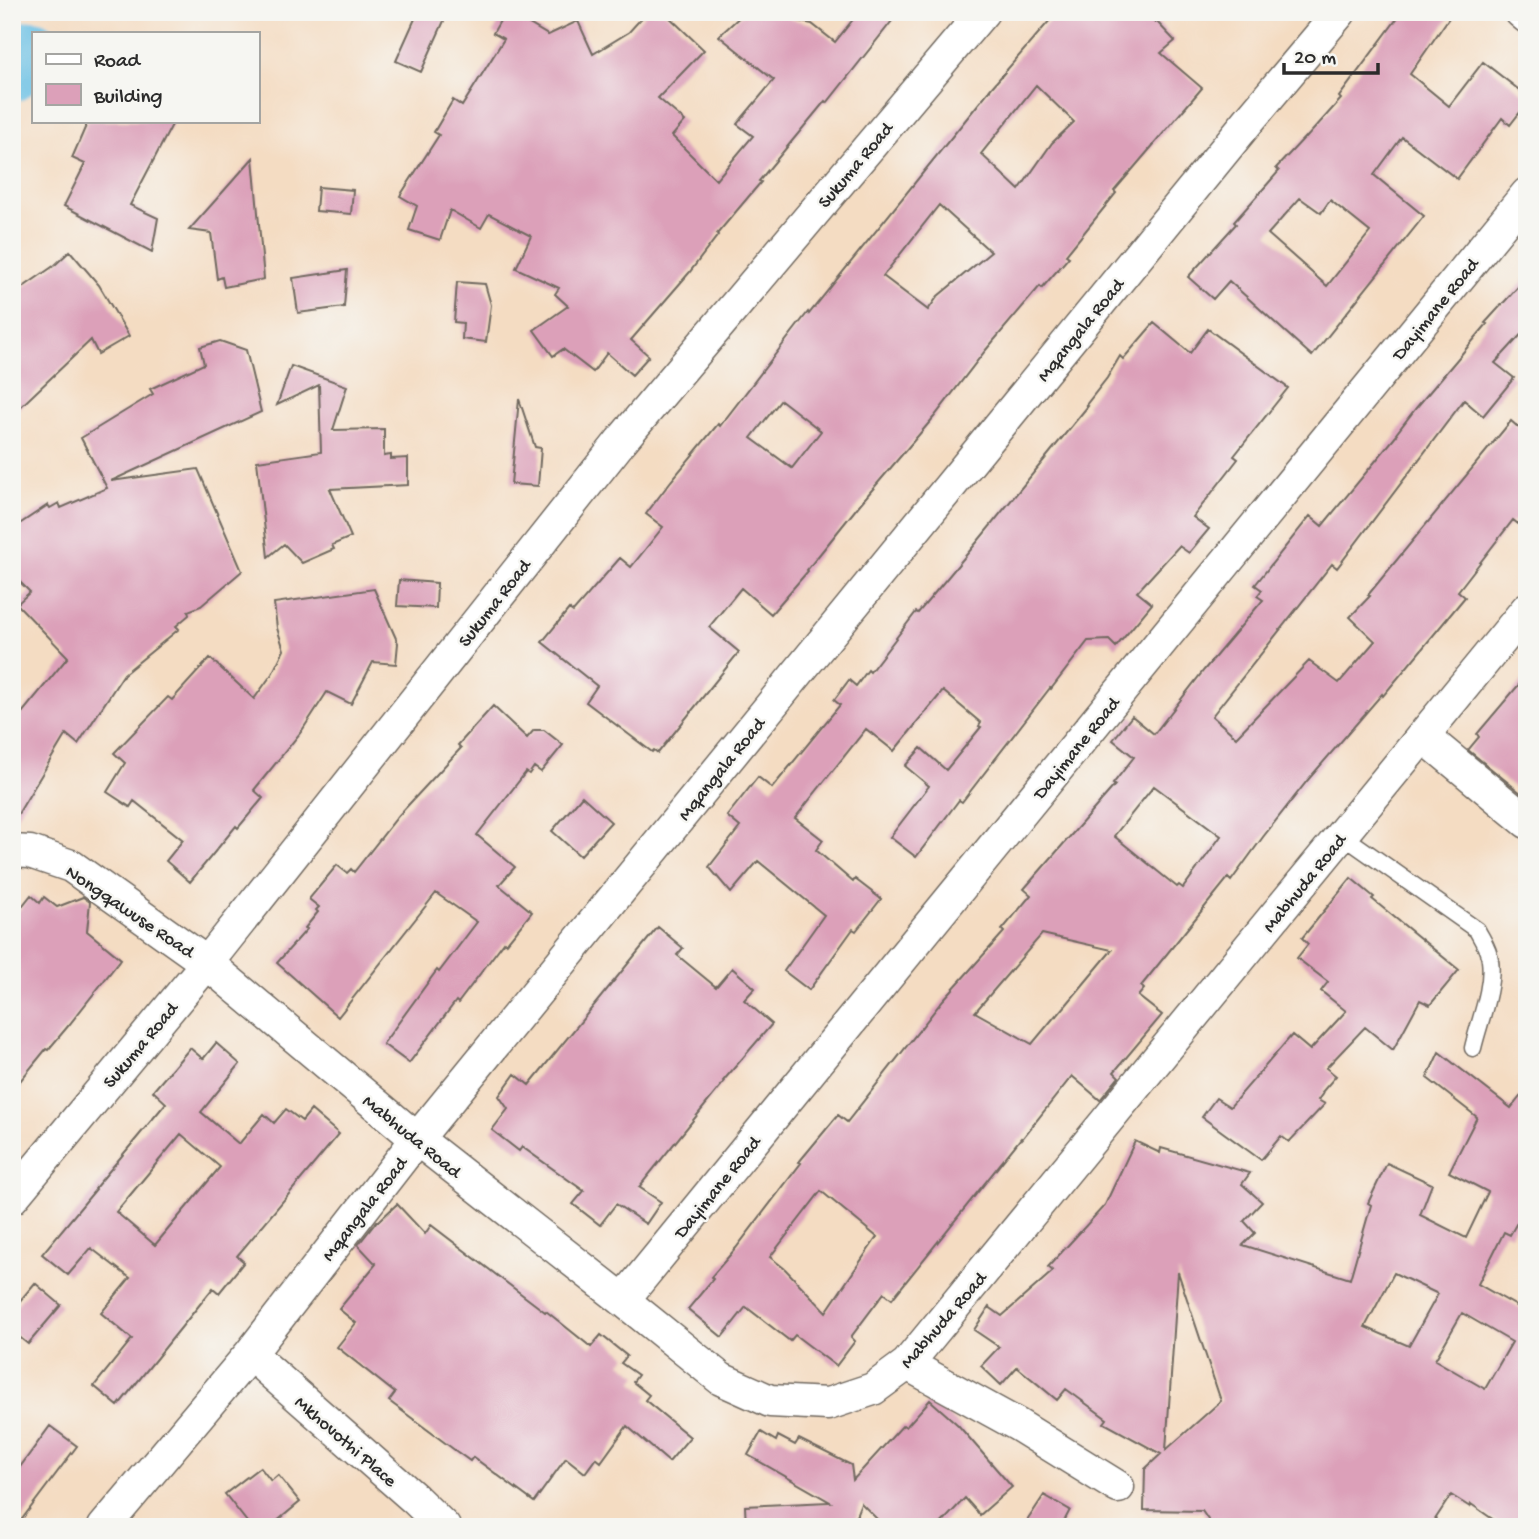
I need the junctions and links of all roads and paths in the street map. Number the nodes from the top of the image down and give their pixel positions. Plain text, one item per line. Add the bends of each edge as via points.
1 (983, 12) edge
2 (1340, 12) edge
3 (1521, 12) edge
4 (1527, 17) edge
5 (1527, 194) edge
6 (1527, 609) edge
7 (1423, 736) junction
8 (1527, 822) edge
9 (1342, 835) junction
10 (12, 851) edge
11 (207, 963) junction
12 (1473, 1048) dead end
13 (417, 1139) junction
14 (12, 1198) edge
15 (624, 1300) junction
16 (250, 1354) junction
17 (907, 1364) junction
18 (1118, 1487) dead end
19 (104, 1527) edge
20 (444, 1527) edge

1 - 11 street, Sukuma Road via 621,441
2 - 13 street, Mqangala Road
3 - 4 street
5 - 15 street, Dayimane Road
6 - 7 street, Mabhuda Road
7 - 8 street
7 - 9 street, Mabhuda Road
9 - 12 lane via 1477,930 1490,960 1489,984
9 - 17 street, Mabhuda Road
10 - 11 street, Nongqawuse Road via 71,866
11 - 13 street, Mabhuda Road
11 - 14 street, Sukuma Road
13 - 15 street, Mabhuda Road
13 - 16 street, Mqangala Road
15 - 17 street, Mabhuda Road via 721,1379 770,1401 828,1404 873,1389
16 - 19 street, Mqangala Road
16 - 20 street, Mkhovothi Place
17 - 18 street

